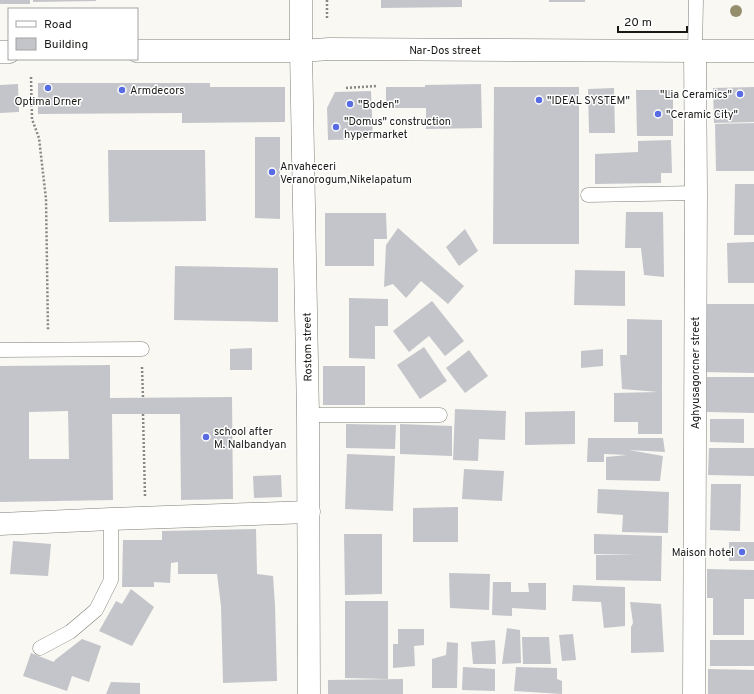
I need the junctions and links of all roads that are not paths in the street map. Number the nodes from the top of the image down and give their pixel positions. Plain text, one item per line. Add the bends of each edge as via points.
1 (301, 0) edge
2 (696, 0) edge
3 (138, 51) edge
4 (301, 51) junction
5 (695, 51) junction
6 (754, 51) edge
7 (696, 193) junction
8 (588, 195) dead end
9 (142, 349) road end
10 (0, 350) edge
11 (308, 415) junction
12 (440, 415) dead end
13 (309, 512) junction
14 (111, 519) junction
15 (0, 524) edge
16 (40, 648) dead end
17 (309, 694) edge
18 (694, 694) edge

1 - 4 street, Rostom street
2 - 5 lane
3 - 4 street, Nar-Dos street
4 - 5 street, Nar-Dos street
4 - 11 street, Rostom street
5 - 6 street, Nar-Dos street
5 - 7 street, Aghyusagorcner street
7 - 8 lane
7 - 18 street, Aghyusagorcner street
9 - 10 lane
11 - 12 lane
11 - 13 street, Rostom street
13 - 14 street
13 - 17 street, Rostom street
14 - 15 street
14 - 16 lane via 111,580 96,610 70,632

